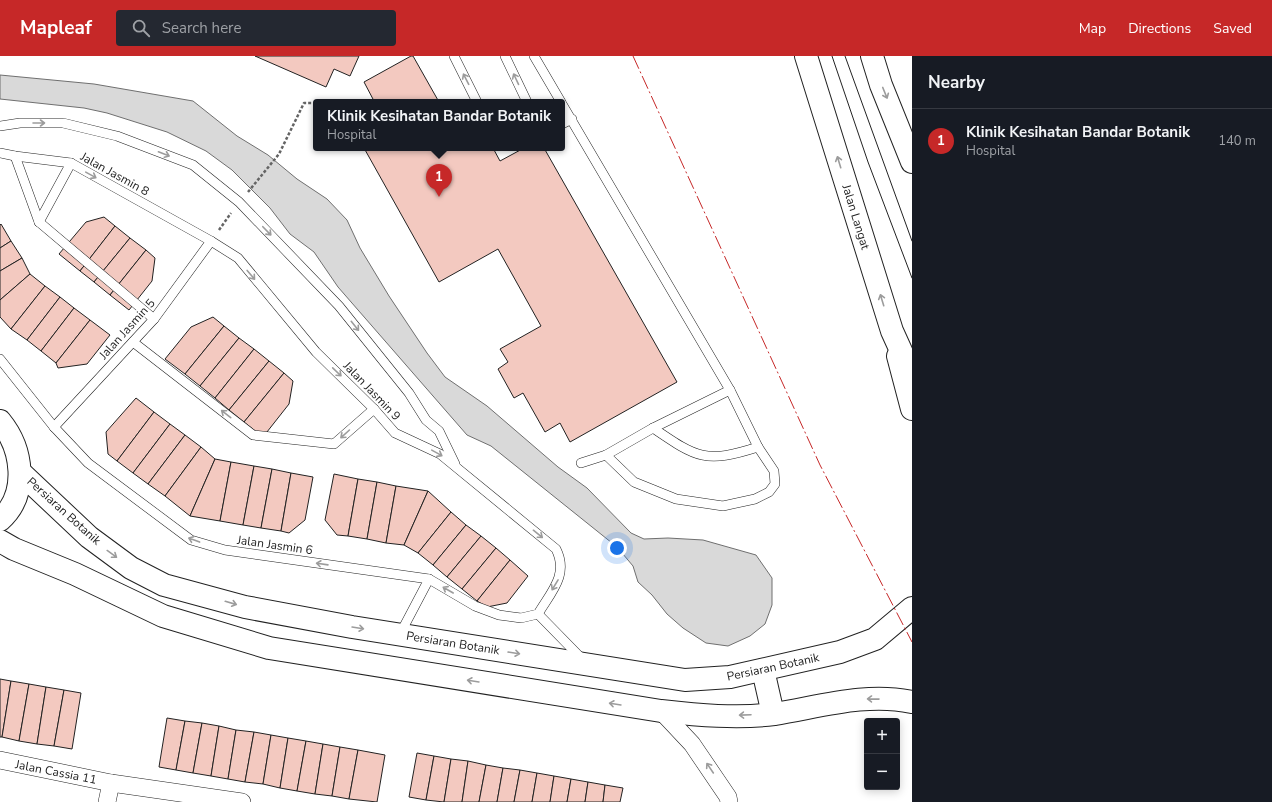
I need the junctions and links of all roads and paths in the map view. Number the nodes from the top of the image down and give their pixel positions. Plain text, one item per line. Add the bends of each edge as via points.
1 (454, 56) edge
2 (505, 56) edge
3 (535, 56) edge
4 (806, 56) edge
5 (872, 56) edge
6 (476, 99) edge
7 (526, 99) edge
8 (559, 99) edge
9 (313, 104) edge
10 (565, 108) edge
11 (572, 119) junction
12 (565, 122) edge
13 (0, 126) edge
14 (0, 153) edge
15 (15, 156) junction
16 (912, 162) edge
17 (71, 163) junction
18 (242, 200) junction
19 (39, 222) junction
20 (211, 241) junction
21 (154, 319) junction
22 (892, 331) junction
23 (133, 342) junction
24 (0, 359) edge
25 (912, 375) edge
26 (730, 390) junction
27 (374, 409) junction
28 (912, 409) edge
29 (0, 421) edge
30 (54, 427) junction
31 (653, 428) junction
32 (758, 447) junction
33 (606, 455) junction
34 (581, 462) dead end
35 (457, 468) junction
36 (20, 472) junction
37 (0, 520) edge
38 (0, 541) edge
39 (428, 579) junction
40 (912, 608) edge
41 (538, 614) junction
42 (400, 634) junction
43 (588, 664) junction
44 (763, 670) junction
45 (912, 702) edge
46 (661, 711) junction
47 (773, 714) junction
48 (0, 760) edge
49 (111, 783) junction
50 (107, 802) edge
51 (242, 802) edge
52 (729, 802) edge

6 -> 1 lane
7 -> 2 lane
3 - 8 lane
22 -> 4 main road, Jalan Langat
5 -> 16 main road
9 - 18 path via 304,103 279,154
10 - 11 lane
11 - 12 lane
11 - 26 lane
13 -> 18 lane via 20,123 63,123 117,136 193,165
14 - 15 lane, Jalan Jasmin 8
15 - 17 lane, Jalan Jasmin 8
15 - 19 lane
17 - 19 lane
17 -> 20 lane, Jalan Jasmin 8
18 - 20 path
18 -> 35 lane via 349,319 409,393 426,420 439,431
19 - 21 lane
20 - 21 lane, Jalan Jasmin 5
20 -> 27 lane, Jalan Jasmin 9 via 238,258 316,352
21 - 23 lane, Jalan Jasmin 5
22 - 25 main road, Jalan Langat
22 - 28 main road
27 -> 23 lane via 334,444 253,435
23 - 30 lane, Jalan Jasmin 5
24 - 30 lane, Jalan Jasmin 6
26 - 31 lane
26 - 32 lane
27 -> 35 lane, Jalan Jasmin 9 via 395,433 440,454
29 - 36 main road via 10,433 18,452
39 -> 30 lane, Jalan Jasmin 6 via 225,550 190,540 88,463
31 - 32 lane via 686,451 709,457 729,456
31 - 33 lane
32 - 33 lane via 774,472 774,484 770,492 754,499 723,506 676,499 634,482
33 - 34 lane
35 -> 41 lane, Jalan Jasmin 9 via 556,549 561,559 560,577
36 - 37 main road via 16,495
36 -> 42 main road, Persiaran Botanik via 89,537 131,568 164,585 245,607
46 -> 38 main road via 269,648 163,616 75,574 14,550
41 -> 39 lane, Jalan Jasmin 6 via 521,618 499,615 475,606
39 - 42 lane
40 - 44 main road, Persiaran Botanik via 875,639 840,652
41 - 43 lane
42 -> 43 main road, Persiaran Botanik
43 - 44 main road, Persiaran Botanik via 686,680 730,677
44 - 47 main road
45 -> 47 main road via 866,699
47 -> 46 main road via 712,716
52 -> 46 street via 692,744
48 - 49 street, Jalan Cassia 11
49 - 50 street
49 - 51 street, Jalan Cassia 11

